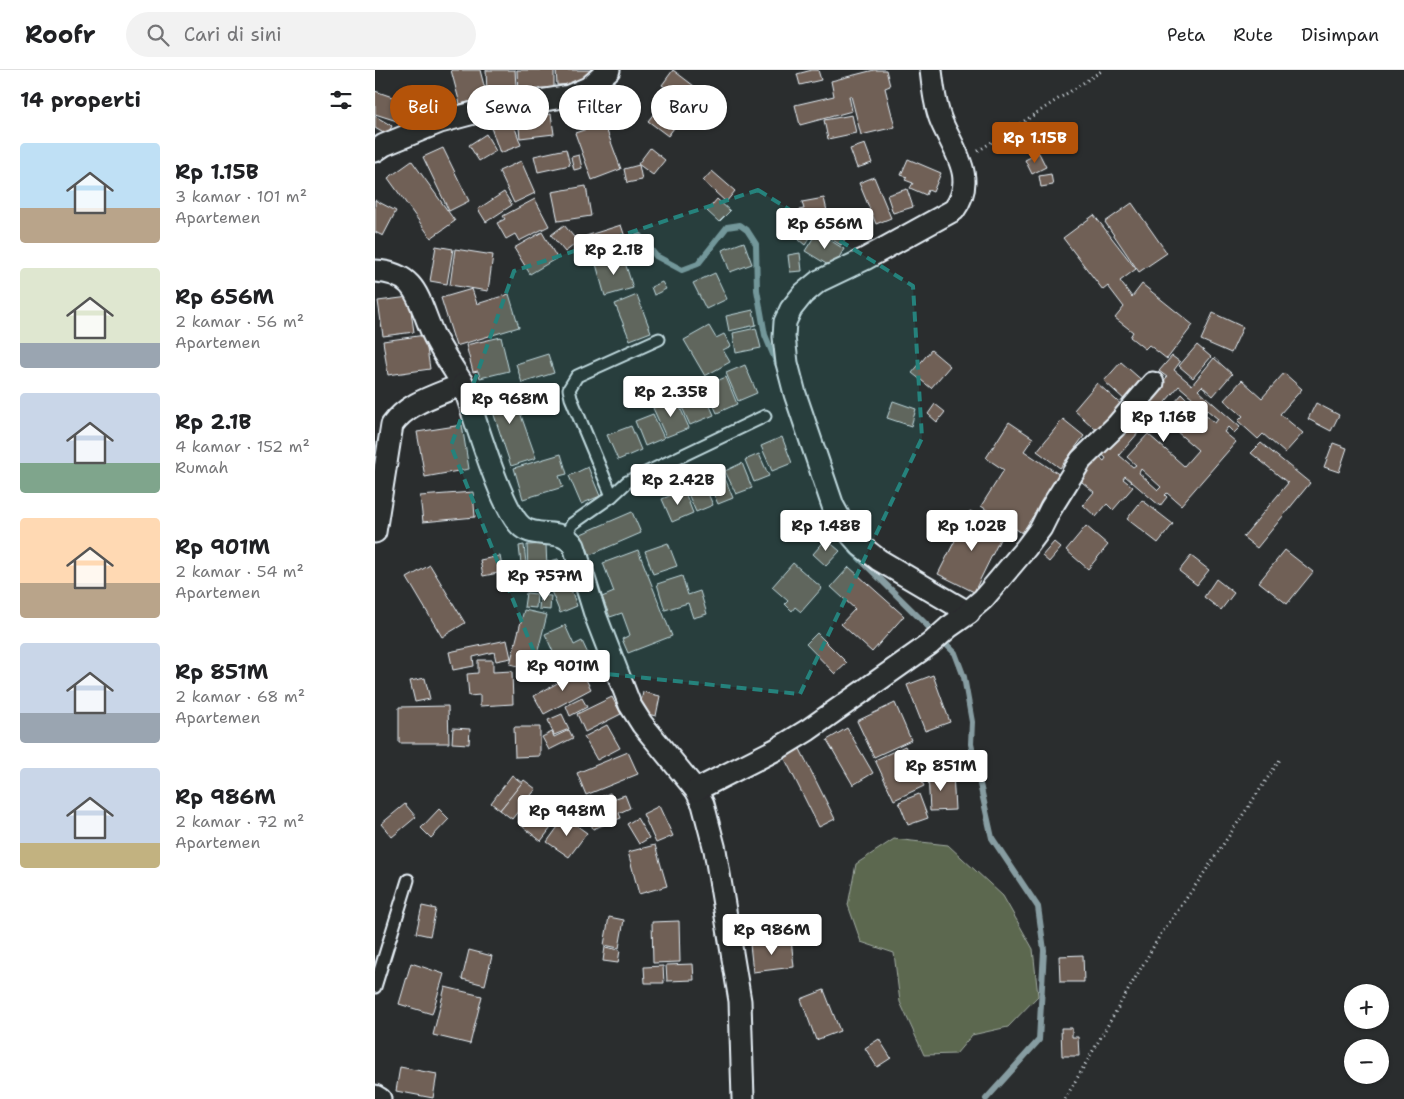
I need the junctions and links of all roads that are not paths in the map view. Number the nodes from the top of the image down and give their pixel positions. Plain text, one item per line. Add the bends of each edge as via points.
1 (609, 70) edge
2 (931, 70) edge
3 (375, 151) edge
4 (375, 271) edge
5 (659, 339) dead end
6 (1153, 383) dead end
7 (463, 384) junction
8 (765, 416) dead end
9 (612, 496) junction
10 (375, 532) edge
11 (565, 537) junction
12 (969, 613) junction
13 (696, 790) junction
14 (408, 880) dead end
15 (375, 987) edge
16 (375, 1096) edge
17 (380, 1099) edge
18 (743, 1099) edge

1 - 3 street via 588,88 569,96 485,110 440,122
2 - 12 street via 942,122 960,162 964,193 954,210 819,281 791,309 785,322 784,337 795,394 833,506 845,528 879,560
4 - 7 street via 403,278 414,289 433,335
5 - 9 lane via 577,376 569,389
6 - 12 street via 1081,460 1027,548
7 - 10 street via 407,408 392,425
7 - 11 street via 505,501 515,520 530,531
8 - 9 lane via 627,482
9 - 11 lane via 572,524
11 - 13 street via 574,546 596,617 630,705
12 - 13 street via 808,730
13 - 18 street via 715,850 736,972
14 - 15 lane
16 - 17 street

